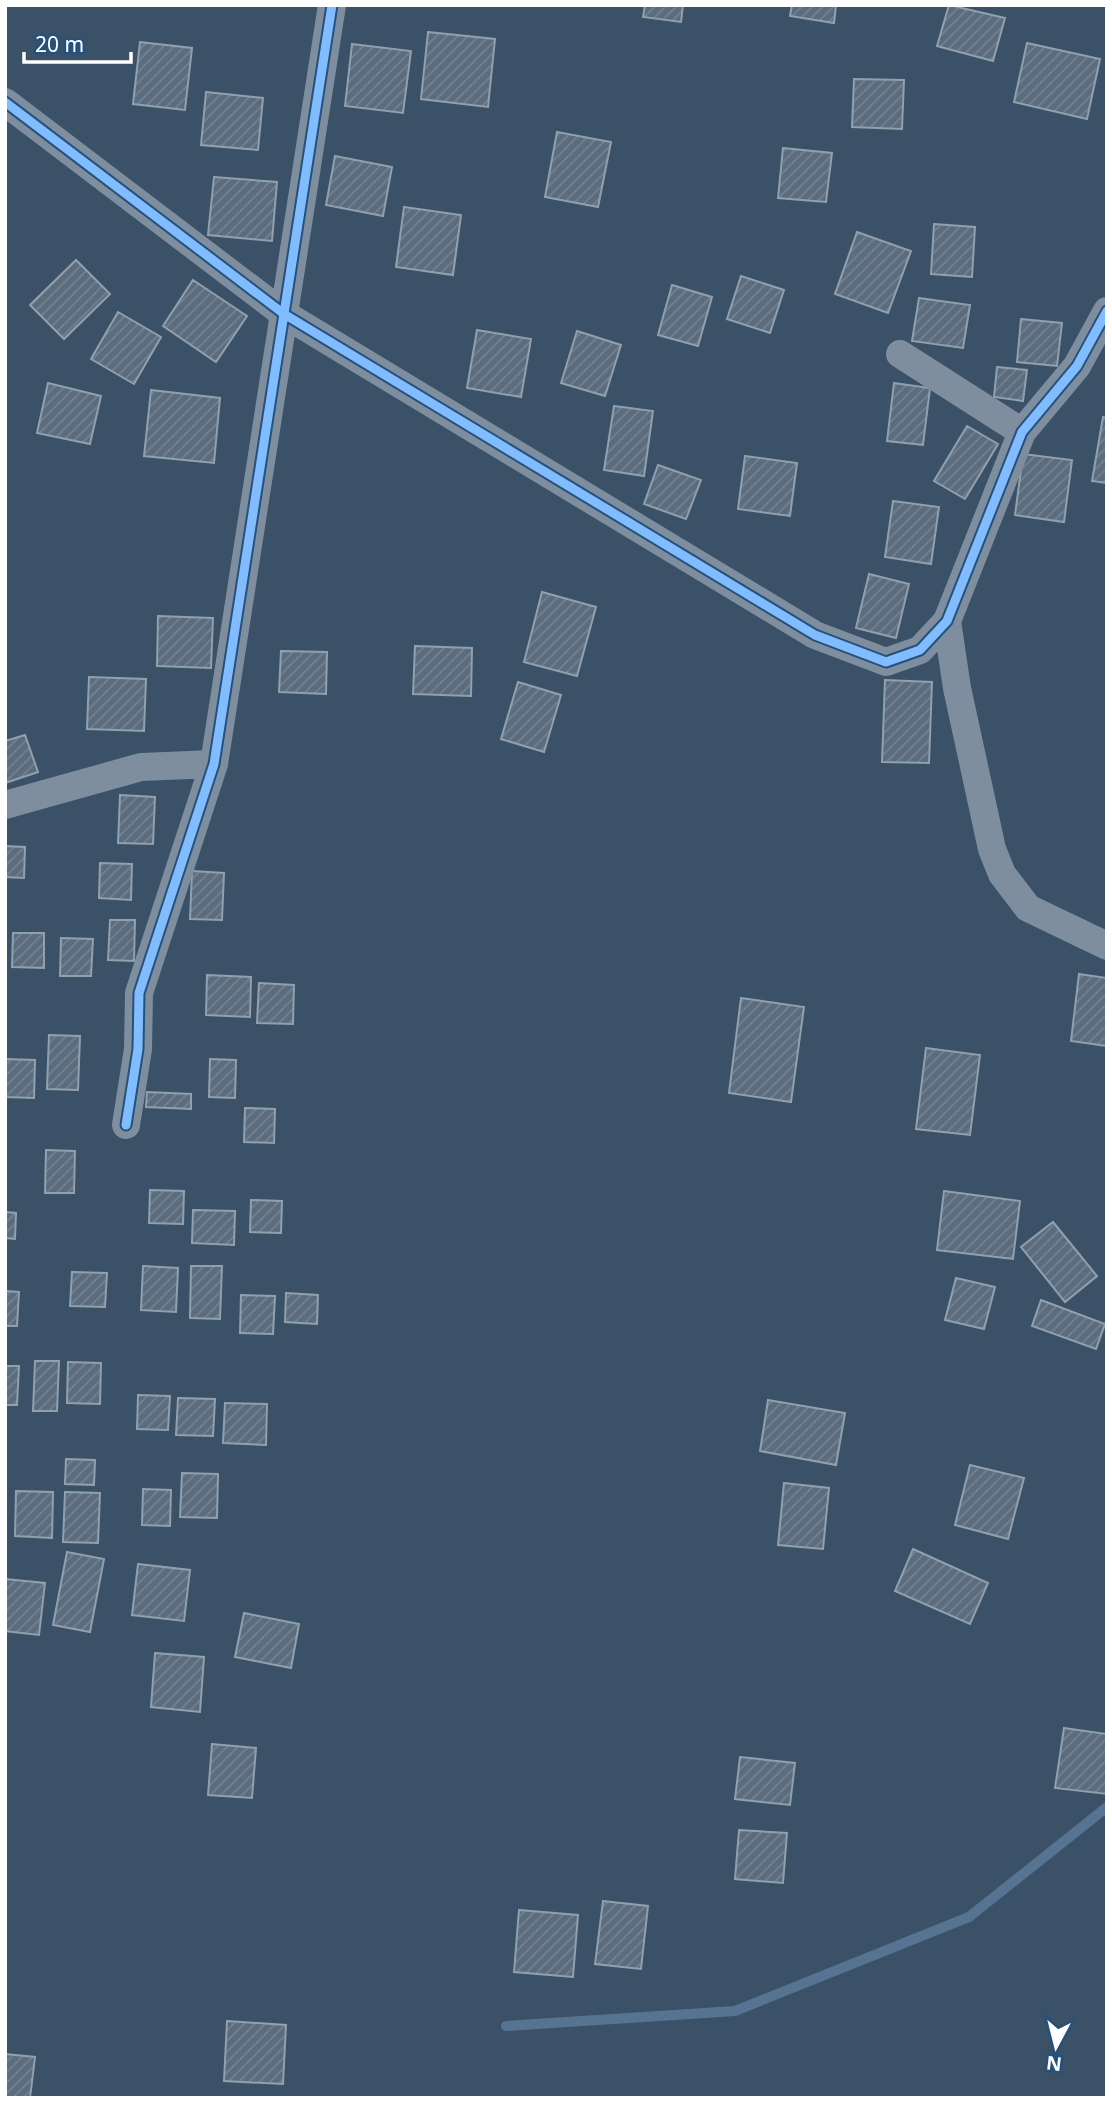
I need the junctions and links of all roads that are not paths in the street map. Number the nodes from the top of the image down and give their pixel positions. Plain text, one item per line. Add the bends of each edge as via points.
1 (332, 5) edge
2 (5, 102) edge
3 (1107, 311) edge
4 (284, 314) junction
5 (900, 354) dead end
6 (1022, 432) junction
7 (947, 621) junction
8 (214, 764) junction
9 (5, 805) edge
10 (1107, 946) edge
11 (126, 1125) dead end

1 - 4 street
2 - 4 street
3 - 6 street via 1077,366
4 - 7 street via 803,628 846,649 886,662 920,650
4 - 8 street
5 - 6 street
6 - 7 street
7 - 10 street via 957,688 992,849 1002,874 1028,908
8 - 9 street via 141,767
8 - 11 street via 139,993 138,1049

